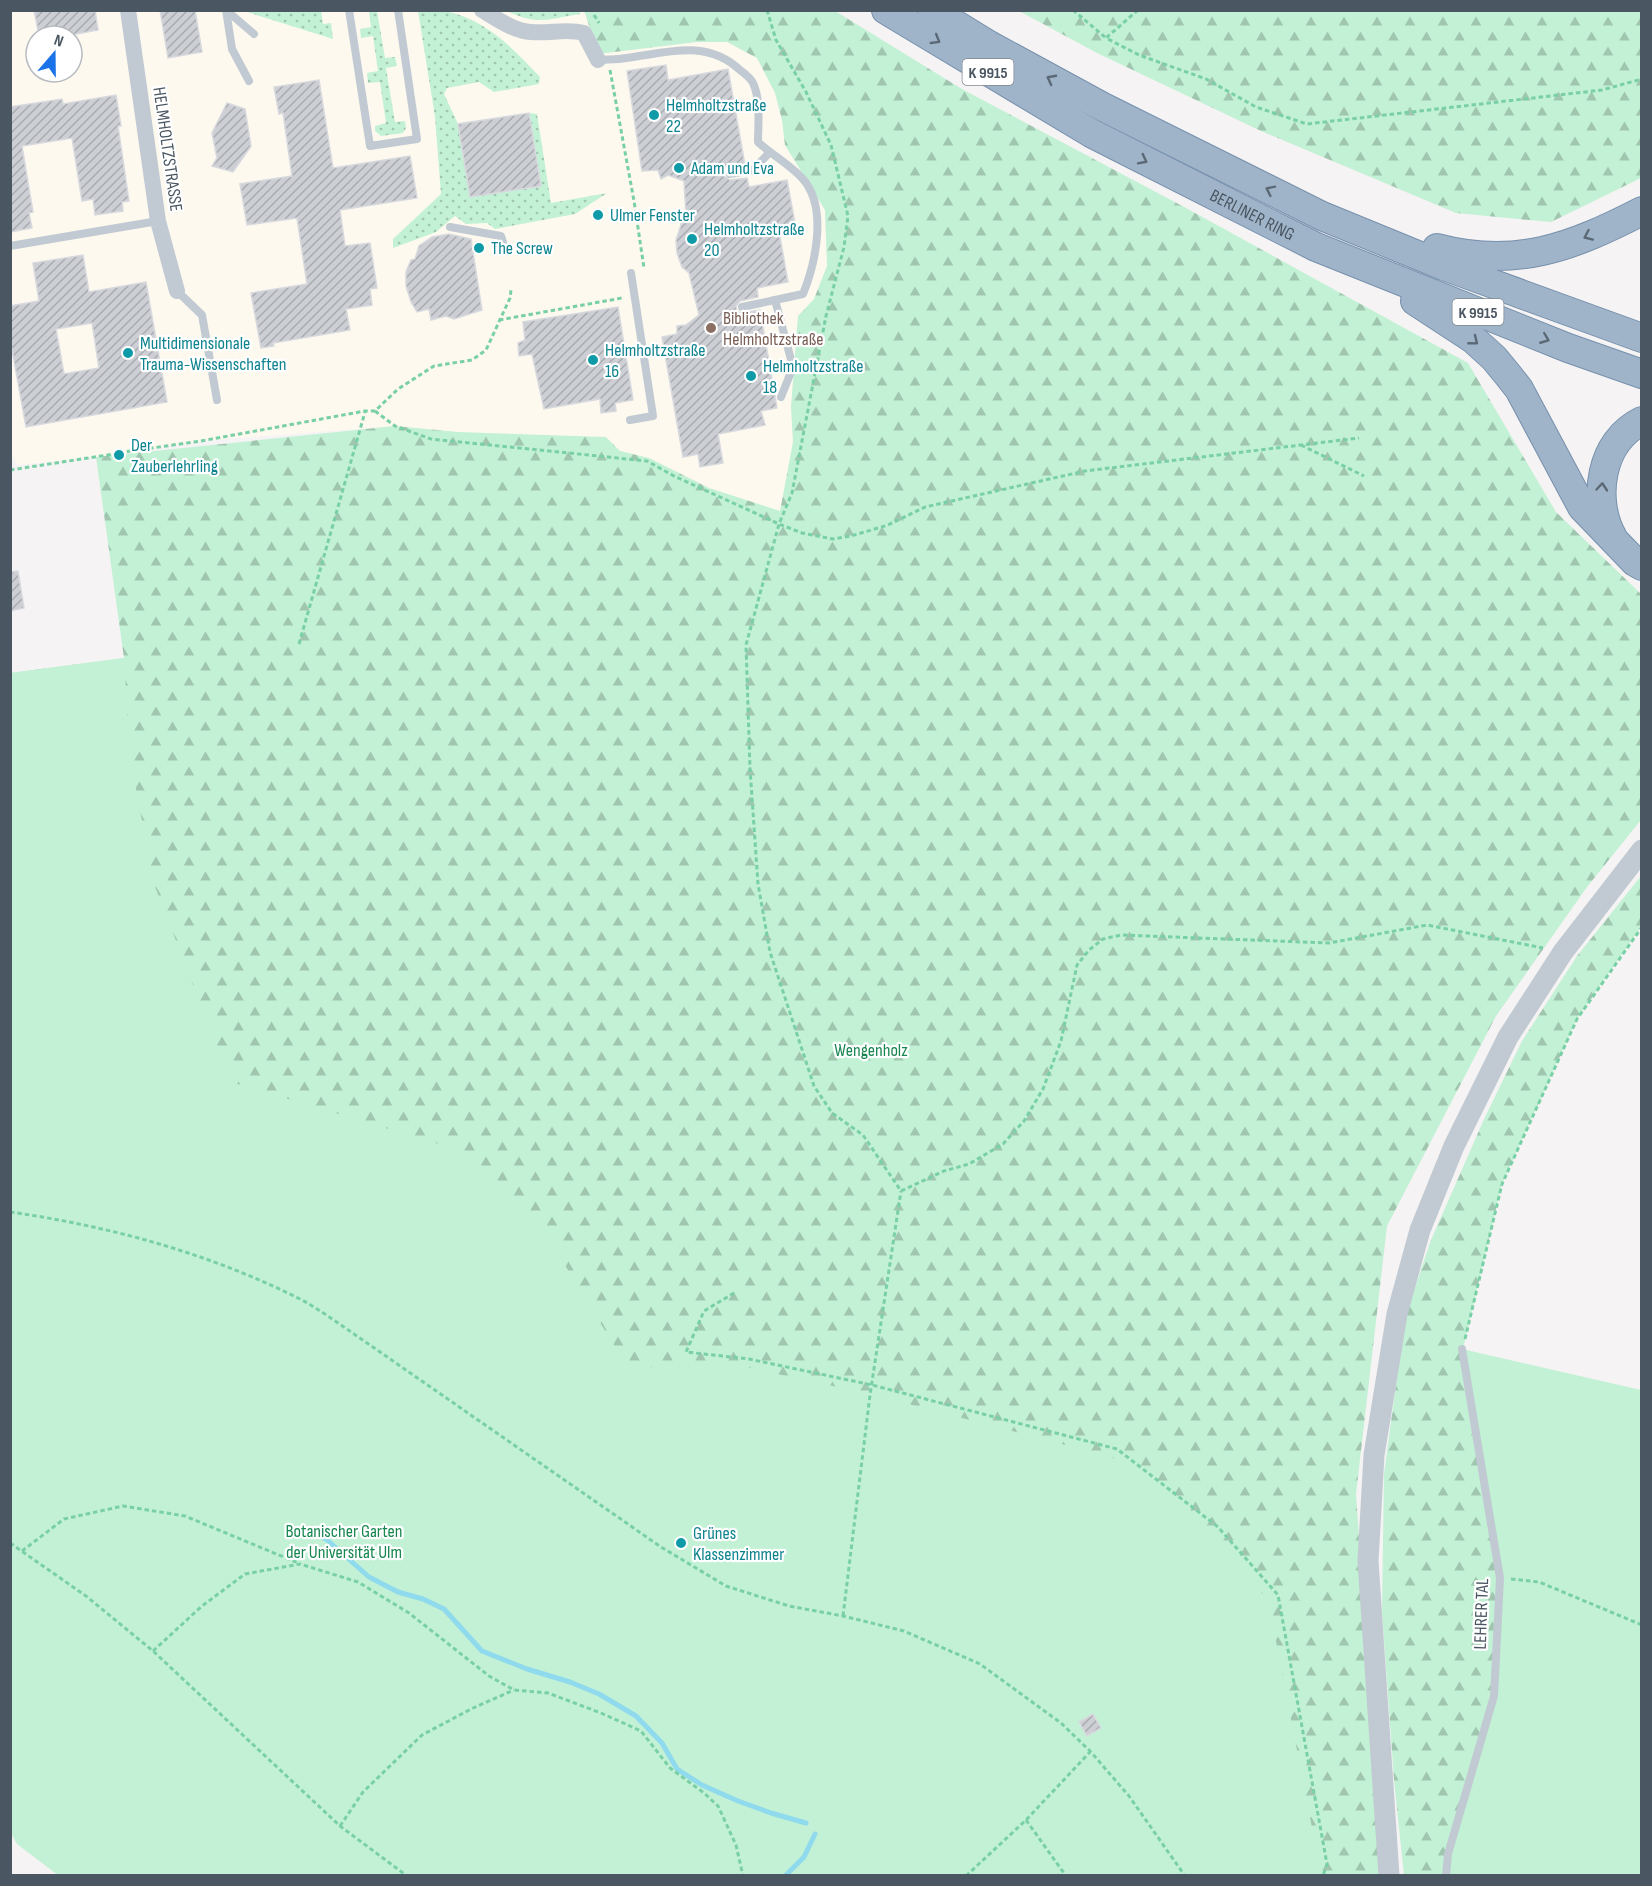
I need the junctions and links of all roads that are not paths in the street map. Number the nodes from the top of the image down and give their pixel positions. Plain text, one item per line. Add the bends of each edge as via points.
1 (129, 10) edge
2 (349, 10) edge
3 (398, 10) edge
4 (482, 10) edge
5 (886, 10) edge
6 (932, 10) edge
7 (254, 34) dead end
8 (603, 60) joint
9 (249, 81) dead end
10 (769, 153) junction
11 (730, 174) dead end
12 (1641, 211) edge
13 (1322, 216) junction
14 (158, 221) junction
15 (450, 227) dead end
16 (10, 246) edge
17 (504, 246) dead end
18 (1316, 247) junction
19 (631, 273) dead end
20 (177, 291) joint
21 (775, 300) junction
22 (742, 307) dead end
23 (1641, 338) edge
24 (1641, 374) edge
25 (781, 397) dead end
26 (217, 400) dead end
27 (630, 420) dead end
28 (1641, 421) edge
29 (1616, 543) junction
30 (1641, 566) edge
31 (1641, 850) edge
32 (1462, 1349) road end
33 (1389, 1875) edge
34 (1446, 1875) edge

1 - 14 street, HELMHOLTZSTRASSE
2 - 3 lane via 370,146 417,139
4 - 8 street via 529,32 584,33
5 -> 18 highway, BERLINER RING / K 9915 via 1091,133
13 -> 6 highway, BERLINER RING / K 9915 via 1103,107
7 - 9 lane via 226,10 232,49
8 - 10 lane via 678,49 702,50 732,62 752,81 758,98 758,142
10 - 11 lane via 753,170
10 - 21 lane via 802,178 814,195 816,216 816,250 802,294
12 -> 13 highway via 1563,247 1496,257 1459,254
13 - 23 highway, BERLINER RING / K 9915 via 1444,266
14 - 16 lane
14 - 20 street, HELMHOLTZSTRASSE
15 - 17 lane via 501,236
18 -> 24 highway, BERLINER RING / K 9915
18 -> 29 highway via 1438,315 1494,358 1519,389 1582,507
19 - 27 lane via 653,416
20 - 26 lane via 202,315
21 - 22 lane
21 - 25 lane via 793,367
29 -> 28 highway via 1602,511 1602,479 1618,442 1632,425
29 - 30 highway
31 - 33 street via 1563,952 1508,1037 1454,1146 1420,1230 1397,1314 1374,1455 1368,1561
32 - 34 lane, LEHRER TAL via 1500,1578 1494,1696 1448,1854

